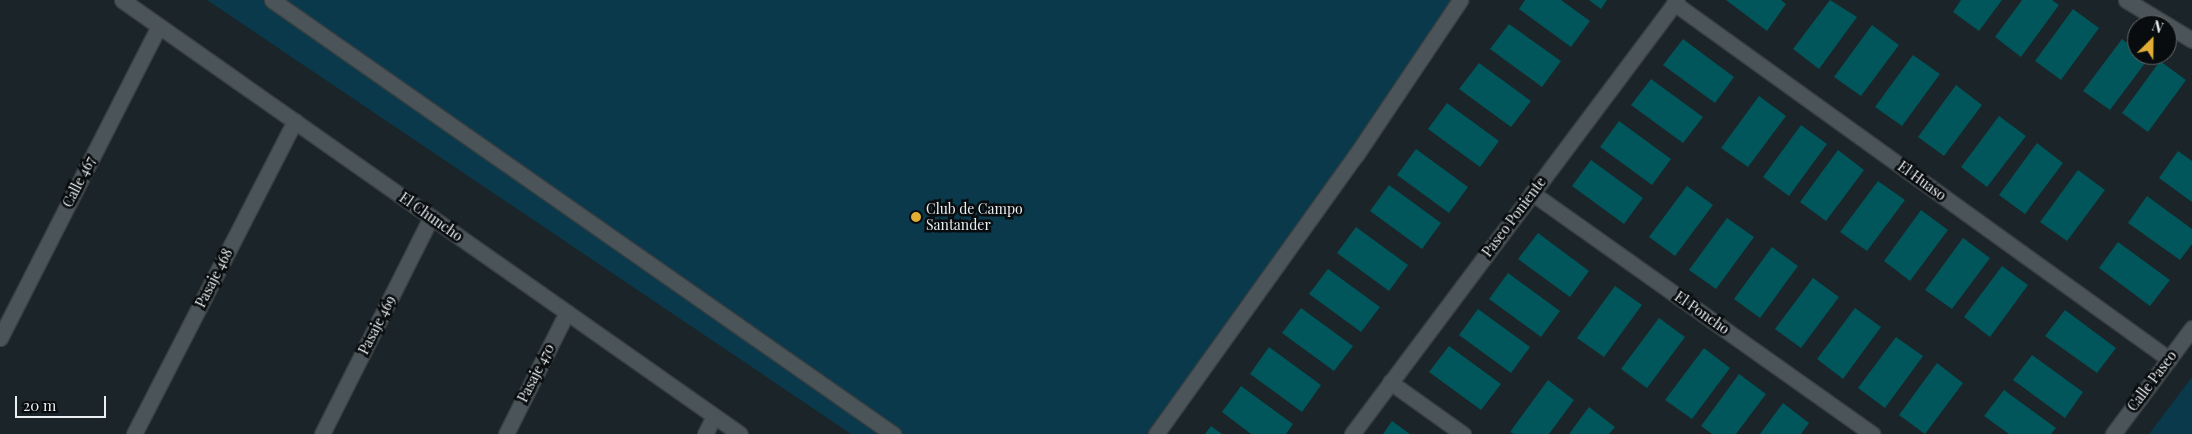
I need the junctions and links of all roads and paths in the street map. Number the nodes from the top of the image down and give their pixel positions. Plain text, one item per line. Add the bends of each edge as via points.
1 (122, 0) edge
2 (272, 0) edge
3 (1460, 0) edge
4 (2126, 0) edge
5 (1675, 2) edge
6 (159, 26) junction
7 (2192, 40) edge
8 (295, 121) junction
9 (1532, 193) junction
10 (431, 217) junction
11 (567, 312) junction
12 (2192, 328) edge
13 (0, 338) edge
14 (2169, 358) junction
15 (1390, 382) junction
16 (714, 416) junction
17 (134, 434) edge
18 (322, 434) edge
19 (506, 434) edge
20 (705, 434) edge
21 (740, 434) edge
22 (893, 434) edge
23 (1156, 434) edge
24 (1352, 434) edge
25 (1463, 434) edge
26 (1872, 434) edge
27 (2113, 434) edge

1 - 6 street, El Chuncho
2 - 22 street
3 - 23 street via 1356,155
4 - 7 street
5 - 9 street, Paseo Poniente
5 - 14 street, El Huaso
6 - 8 street, El Chuncho
6 - 13 street, Calle 467
8 - 10 street, El Chuncho
8 - 17 street, Pasaje 468
9 - 15 street, Paseo Poniente
9 - 26 street, El Poncho
10 - 11 street, El Chuncho
10 - 18 street, Pasaje 469
11 - 16 street, El Chuncho
11 - 19 street, Pasaje 470
12 - 14 street, Calle Paseo
14 - 27 street, Calle Paseo
15 - 24 street, Paseo Poniente
15 - 25 street
16 - 20 street
16 - 21 street, El Chuncho

